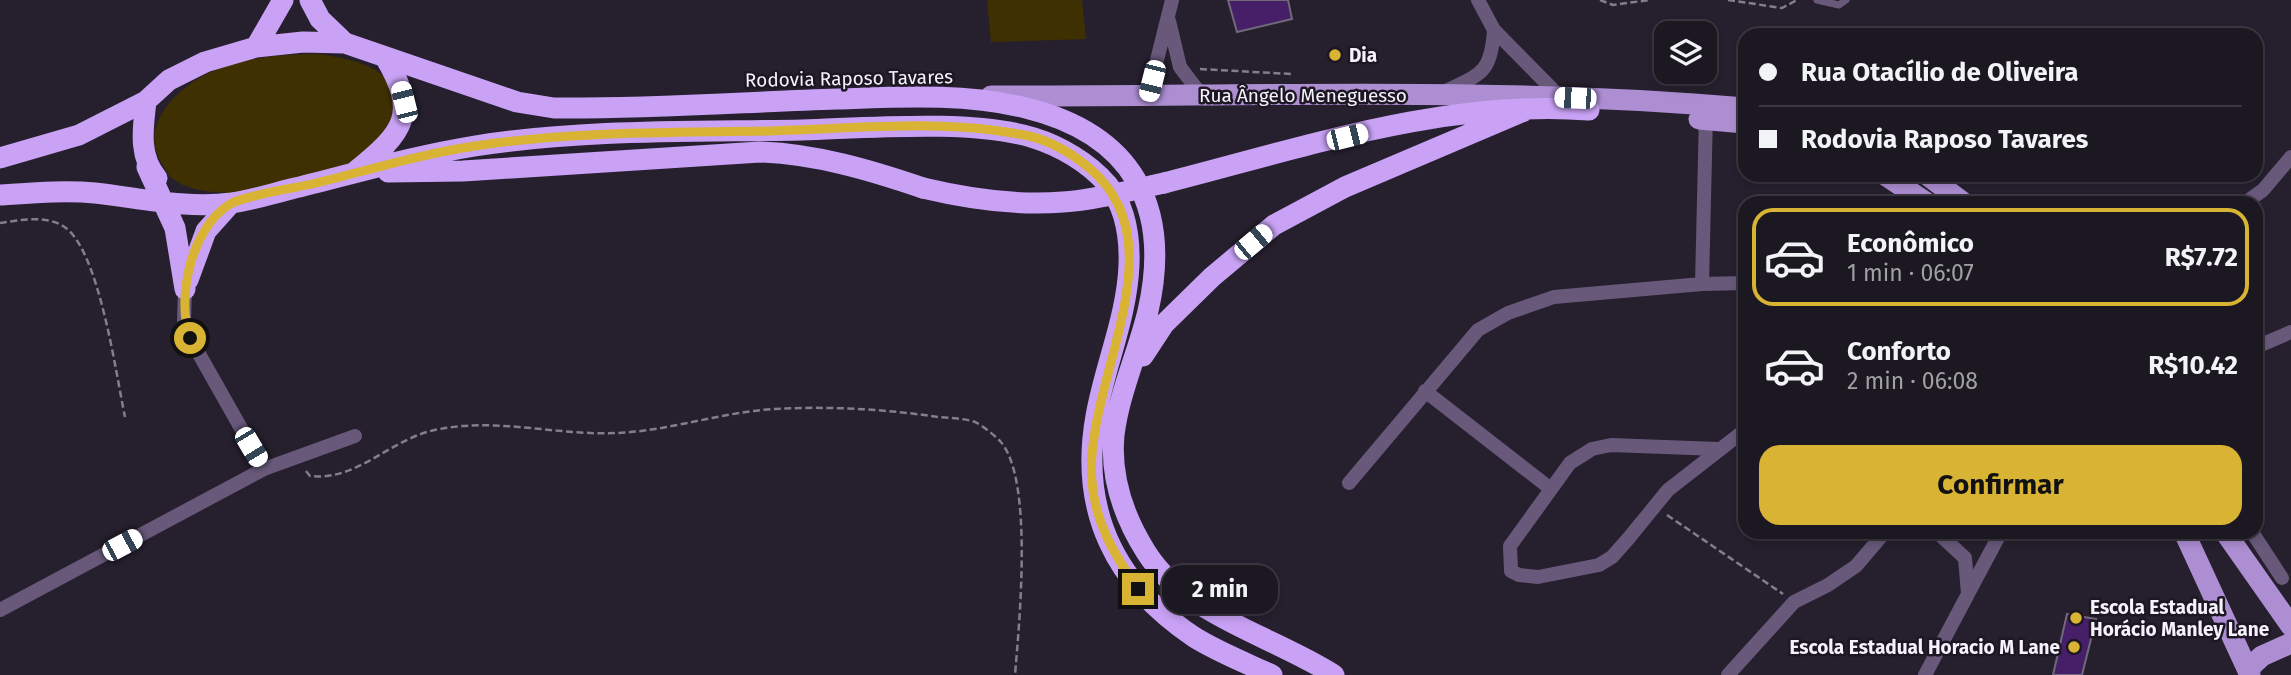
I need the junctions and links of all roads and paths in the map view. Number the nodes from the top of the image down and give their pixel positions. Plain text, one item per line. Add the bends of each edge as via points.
1 (283, 0) edge
2 (310, 0) edge
3 (1172, 0) edge
4 (1478, 0) edge
5 (1600, 0) edge
6 (1649, 0) edge
7 (1728, 0) edge
8 (1797, 0) edge
9 (1817, 0) edge
10 (1846, 0) edge
11 (1168, 16) junction
12 (1494, 30) junction
13 (345, 43) junction
14 (256, 47) junction
15 (384, 57) junction
16 (1439, 94) junction
17 (1148, 96) junction
18 (1202, 96) junction
19 (915, 97) junction
20 (1560, 97) junction
21 (146, 100) junction
22 (1738, 109) edge
23 (1589, 110) joint
24 (1524, 111) junction
25 (1706, 112) junction
26 (1738, 122) edge
27 (0, 158) edge
28 (2291, 158) edge
29 (147, 167) junction
30 (360, 173) junction
31 (1896, 182) edge
32 (1936, 182) edge
33 (0, 195) edge
34 (1916, 196) edge
35 (1955, 196) edge
36 (2255, 196) edge
37 (163, 203) junction
38 (232, 203) junction
39 (192, 204) junction
40 (0, 223) edge
41 (1702, 284) junction
42 (1738, 284) edge
43 (185, 289) junction
44 (2291, 332) edge
45 (2263, 343) edge
46 (1127, 381) junction
47 (1425, 391) junction
48 (125, 417) dead end
49 (1738, 435) edge
50 (355, 436) dead end
51 (1718, 449) junction
52 (296, 457) junction
53 (264, 469) junction
54 (1349, 484) dead end
55 (1551, 489) junction
56 (1652, 506) junction
57 (1879, 539) edge
58 (1945, 539) edge
59 (1997, 539) edge
60 (2187, 539) edge
61 (2233, 539) edge
62 (2256, 539) edge
63 (2279, 580) edge
64 (1968, 594) junction
65 (1794, 602) junction
66 (1, 606) edge
67 (2291, 626) edge
68 (2291, 643) edge
69 (2249, 672) edge
70 (1015, 675) edge
71 (1272, 675) edge
72 (1334, 675) edge
73 (1728, 675) edge
74 (1925, 675) edge

1 - 14 highway
2 - 13 highway via 320,19
3 - 11 street
4 - 12 street
5 - 6 path via 1612,5
7 - 8 path via 1782,8
9 - 10 lane via 1839,5
11 - 17 street
11 - 18 street via 1180,67
12 - 16 street via 1492,56 1485,67
12 - 20 street
13 - 14 highway, Rodovia Raposo Tavares
13 - 15 highway, Rodovia Raposo Tavares
14 - 21 highway, Rodovia Raposo Tavares via 205,62 169,80
15 - 19 highway, Rodovia Raposo Tavares via 517,102 554,108
15 - 30 highway via 399,81 404,102 401,119 389,144
16 - 18 main road, Rua Ângelo Meneguesso
16 - 20 main road, Rua Ângelo Meneguesso
17 - 18 main road, Rua Ângelo Meneguesso
17 - 19 main road, Rua Ângelo Meneguesso
19 - 46 highway, Rodovia Raposo Tavares via 994,102 1050,116 1100,138 1137,178 1150,217 1154,270
20 - 25 main road, Rua Ângelo Meneguesso via 1620,99
21 - 27 highway, Rodovia Raposo Tavares via 79,135
21 - 29 highway via 143,151
22 - 25 main road
23 - 24 highway
23 - 25 main road
24 - 30 highway, bridge via 1477,112 1400,124 1164,183 1064,202 962,197 794,153
24 - 46 highway via 1345,187 1273,225 1164,324
25 - 26 main road
25 - 41 street
28 - 36 street
29 - 37 highway
29 - 39 highway via 159,182
30 - 38 highway
30 - 71 highway via 475,146 561,136 900,127 1004,133 1060,148 1108,184 1122,212 1129,245 1126,304 1092,447 1099,518 1115,556 1138,589 1166,617 1199,640
31 - 34 main road
32 - 35 main road
33 - 37 highway via 91,192
37 - 39 highway
37 - 43 highway via 181,248
38 - 39 highway
38 - 43 highway via 206,231
40 - 48 path via 38,219 64,226 83,248 97,285
41 - 42 street
41 - 47 street via 1554,297 1508,313 1478,330
43 - 53 street via 184,321 190,338
44 - 45 street
46 - 72 highway, Rodovia Raposo Tavares via 1117,417 1114,465 1129,523 1148,555 1169,581 1198,603
47 - 54 street
47 - 55 street
49 - 51 street
50 - 52 street
51 - 55 street via 1611,445 1592,449 1570,463
51 - 56 street
52 - 53 street
52 - 70 path via 310,476 324,477 350,471 426,432 477,425 619,433 774,409 916,413 976,422 1001,441 1010,459 1021,522 1023,575
53 - 66 street
55 - 56 street via 1510,546 1511,571 1519,575 1538,578 1599,565 1612,557
56 - 65 path
57 - 65 street via 1856,566
58 - 64 street via 1965,558
59 - 64 street
60 - 69 main road
61 - 63 main road
62 - 63 street
63 - 67 main road
64 - 74 street
65 - 73 street
68 - 69 main road via 2262,656

